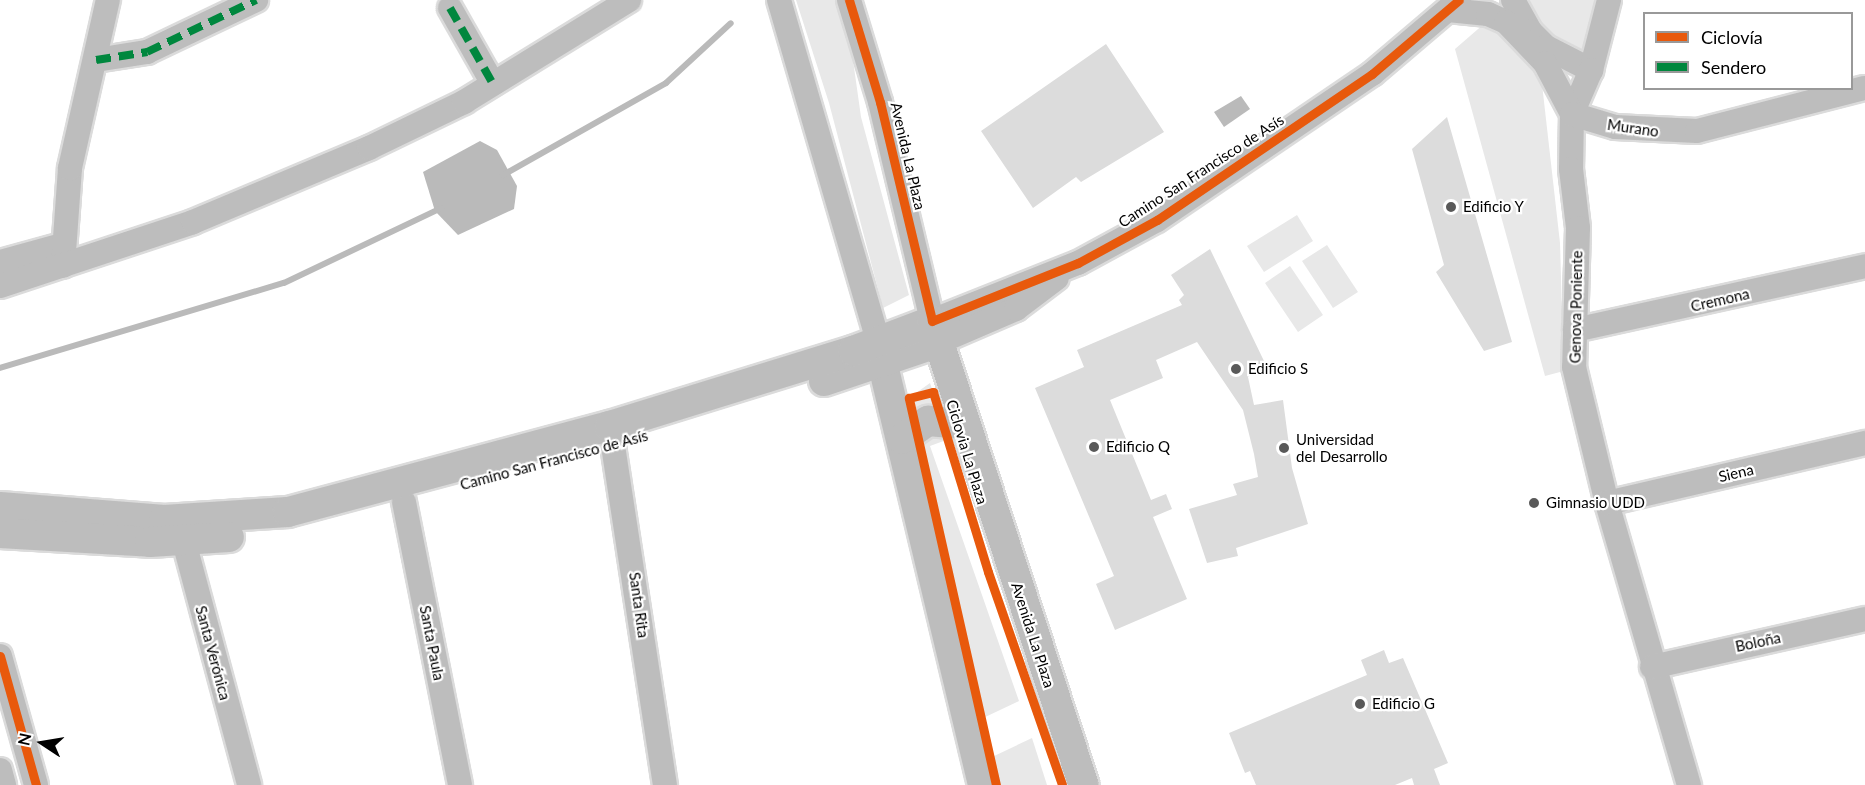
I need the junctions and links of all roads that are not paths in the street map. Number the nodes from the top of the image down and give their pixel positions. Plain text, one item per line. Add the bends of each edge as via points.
1 (108, 0) edge
2 (256, 0) edge
3 (629, 0) edge
4 (779, 0) edge
5 (849, 0) edge
6 (1513, 0) edge
7 (1610, 0) edge
8 (1453, 5) edge
9 (450, 8) dead end
10 (96, 60) junction
11 (1591, 70) junction
12 (493, 84) junction
13 (1865, 88) edge
14 (1572, 114) junction
15 (62, 256) junction
16 (0, 262) edge
17 (1865, 266) edge
18 (0, 286) edge
19 (1575, 330) junction
20 (934, 332) junction
21 (880, 352) junction
22 (963, 424) junction
23 (613, 435) junction
24 (902, 439) junction
25 (1865, 443) edge
26 (404, 502) junction
27 (1607, 503) junction
28 (0, 507) edge
29 (180, 531) junction
30 (0, 533) edge
31 (1865, 619) edge
32 (0, 656) edge
33 (1652, 667) junction
34 (0, 770) edge
35 (4, 785) edge
36 (36, 785) edge
37 (249, 785) edge
38 (460, 785) edge
39 (664, 785) edge
40 (983, 785) edge
41 (1084, 785) edge
42 (1689, 785) edge

1 - 10 street
2 - 10 street via 147,52
3 - 12 street
4 - 21 street
5 - 20 street, Avenida La Plaza via 880,102
6 - 11 street via 1530,31 1546,47
7 - 11 street, Genova Poniente
8 - 14 street via 1488,14 1519,33 1545,63
8 - 20 street, Camino San Francisco de Asís via 1372,74 1157,220
9 - 12 street
10 - 15 street via 75,139
11 - 14 street, Genova Poniente
12 - 15 street via 404,132 253,198
13 - 14 street, Murano via 1697,131 1636,131
14 - 19 street, Genova Poniente via 1571,169 1578,228
15 - 16 street
15 - 18 street
17 - 19 street, Cremona
19 - 27 street, Genova Poniente via 1578,392
20 - 21 main road, Camino San Francisco de Asís
20 - 22 main road, Avenida La Plaza
21 - 23 main road, Camino San Francisco de Asís
21 - 24 main road
22 - 24 main road via 928,421
22 - 41 main road, Avenida La Plaza
23 - 26 main road, Camino San Francisco de Asís
23 - 29 main road, Camino San Francisco de Asís via 288,512
23 - 39 street, Santa Rita
24 - 40 main road
25 - 27 street, Siena
26 - 29 main road, Camino San Francisco de Asís via 292,530
26 - 38 street, Santa Paula
27 - 33 street, Genova Poniente
28 - 29 main road, Camino San Francisco de Asís
29 - 30 main road, Camino San Francisco de Asís
29 - 37 street, Santa Verónica
31 - 33 street, Boloña
32 - 36 street
33 - 42 street, Genova Poniente
34 - 35 street

